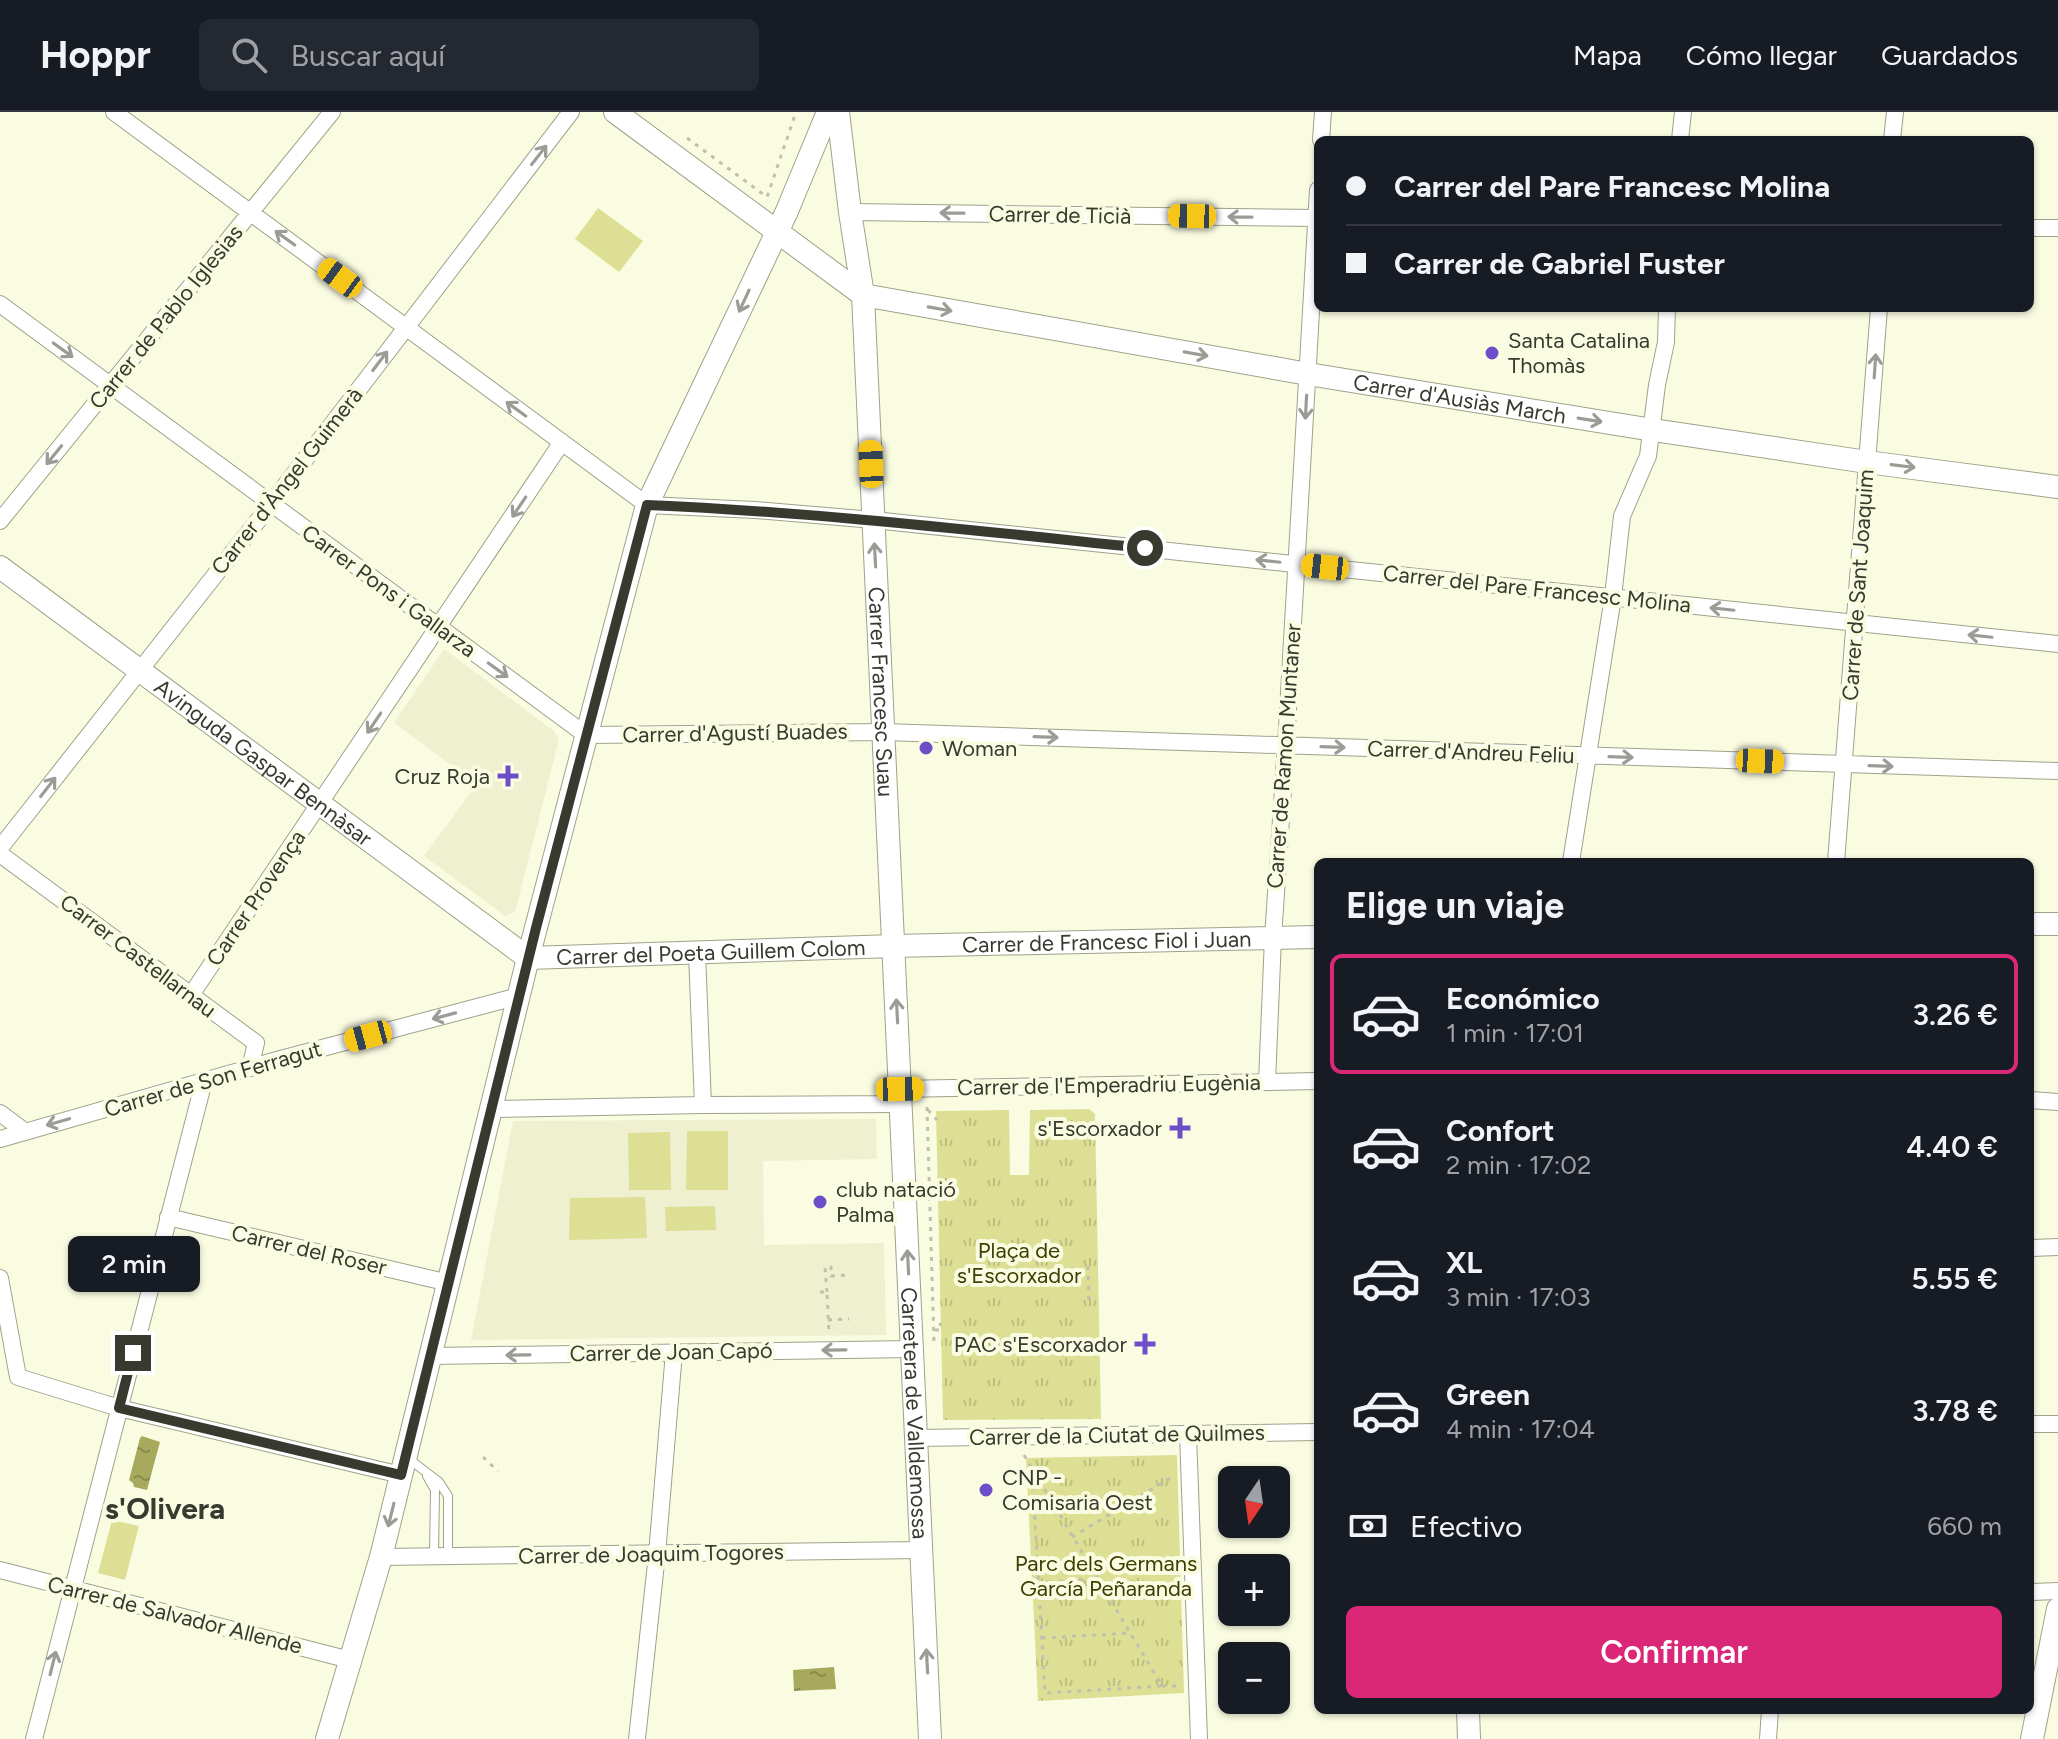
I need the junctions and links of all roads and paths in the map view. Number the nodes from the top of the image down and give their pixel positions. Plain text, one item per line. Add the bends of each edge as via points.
1 (114, 112) edge
2 (332, 112) edge
3 (571, 112) edge
4 (615, 112) edge
5 (796, 112) edge
6 (828, 112) edge
7 (838, 112) edge
8 (1323, 112) edge
9 (1683, 112) edge
10 (1895, 112) edge
11 (678, 131) dead end
12 (1321, 136) edge
13 (1680, 136) edge
14 (1892, 136) edge
15 (850, 212) junction
16 (251, 213) junction
17 (1314, 218) edge
18 (2034, 228) edge
19 (2058, 228) edge
20 (777, 230) junction
21 (1314, 270) edge
22 (863, 295) junction
23 (0, 304) edge
24 (1667, 312) edge
25 (1879, 312) edge
26 (406, 327) junction
27 (1308, 374) junction
28 (111, 385) junction
29 (1653, 430) junction
30 (562, 442) junction
31 (1867, 462) junction
32 (2058, 487) edge
33 (271, 504) junction
34 (647, 505) junction
35 (874, 520) junction
36 (0, 521) edge
37 (1296, 564) junction
38 (0, 567) edge
39 (1613, 597) junction
40 (1855, 622) junction
41 (438, 627) junction
42 (2058, 644) edge
43 (140, 671) junction
44 (884, 732) junction
45 (586, 735) junction
46 (1286, 745) junction
47 (1589, 756) junction
48 (1844, 764) junction
49 (2058, 771) edge
50 (320, 804) junction
51 (0, 851) edge
52 (1572, 858) edge
53 (1836, 858) edge
54 (2034, 924) edge
55 (2058, 924) edge
56 (1314, 937) edge
57 (1273, 938) junction
58 (894, 946) junction
59 (697, 953) junction
60 (528, 958) junction
61 (191, 995) junction
62 (519, 996) junction
63 (250, 1068) junction
64 (204, 1081) junction
65 (1314, 1081) edge
66 (1267, 1082) junction
67 (900, 1096) junction
68 (2034, 1100) edge
69 (2058, 1102) edge
70 (927, 1103) dead end
71 (703, 1105) junction
72 (491, 1109) junction
73 (0, 1113) edge
74 (24, 1131) junction
75 (0, 1139) edge
76 (168, 1217) junction
77 (2058, 1247) edge
78 (2034, 1248) edge
79 (1088, 1266) dead end
80 (847, 1275) dead end
81 (0, 1278) edge
82 (449, 1283) junction
83 (820, 1292) dead end
84 (827, 1292) junction
85 (1089, 1304) dead end
86 (849, 1319) dead end
87 (828, 1320) junction
88 (923, 1347) junction
89 (829, 1350) junction
90 (674, 1352) junction
91 (431, 1356) junction
92 (119, 1408) junction
93 (2034, 1424) edge
94 (2058, 1424) edge
95 (1314, 1432) edge
96 (1188, 1434) junction
97 (1013, 1437) junction
98 (916, 1438) junction
99 (483, 1457) dead end
100 (403, 1466) junction
101 (1189, 1466) junction
102 (1032, 1469) junction
103 (425, 1471) junction
104 (498, 1471) dead end
105 (1072, 1537) junction
106 (922, 1550) junction
107 (657, 1554) junction
108 (441, 1556) junction
109 (381, 1557) junction
110 (0, 1570) edge
111 (1097, 1578) junction
112 (1039, 1583) junction
113 (73, 1589) junction
114 (2058, 1591) edge
115 (2034, 1592) edge
116 (2058, 1609) edge
117 (1131, 1633) junction
118 (1042, 1638) junction
119 (350, 1660) junction
120 (1468, 1714) edge
121 (1770, 1714) edge
122 (34, 1739) edge
123 (327, 1739) edge
124 (637, 1739) edge
125 (930, 1739) edge
126 (1199, 1739) edge
127 (1469, 1739) edge
128 (1768, 1739) edge
129 (2032, 1739) edge

1 - 16 street
2 - 16 street, Carrer de Pablo Iglesias
26 -> 3 street, Carrer d'Àngel Guimerà
4 - 20 main road
5 - 11 path via 767,197
6 - 20 main road
7 - 15 main road, Carrer Francesc Suau
8 - 12 street
9 - 13 street
10 - 14 street
17 -> 15 street, Carrer de Ticià
15 - 22 main road, Carrer Francesc Suau
26 -> 16 street
16 - 28 street, Carrer de Pablo Iglesias
18 - 19 street
20 - 22 main road
20 -> 34 main road
21 - 27 street, Carrer de Ramon Muntaner
22 -> 27 main road, Carrer d'Ausiàs March
22 - 35 main road, Carrer Francesc Suau
23 -> 28 street, Carrer Pons i Gallarza
24 - 29 street
31 -> 25 street, Carrer de Sant Joaquim
30 -> 26 street
33 -> 26 street, Carrer d'Àngel Guimerà
27 -> 29 main road, Carrer d'Ausiàs March
27 -> 37 street, Carrer de Ramon Muntaner
28 - 33 street, Carrer Pons i Gallarza
28 -> 36 street, Carrer de Pablo Iglesias
29 - 31 main road, Carrer d'Ausiàs March
29 - 39 street via 1648,456 1622,516
30 - 34 street
30 -> 41 street, Carrer Provença
31 -> 32 main road, Carrer d'Ausiàs March
31 - 40 street, Carrer de Sant Joaquim
33 - 41 street, Carrer Pons i Gallarza
33 - 43 street, Carrer d'Àngel Guimerà
34 - 35 street, Carrer del Pare Francesc Molina
34 - 45 main road
37 -> 35 street, Carrer del Pare Francesc Molina
44 -> 35 main road, Carrer Francesc Suau
37 - 39 street, Carrer del Pare Francesc Molina
37 - 46 street, Carrer de Ramon Muntaner
38 - 43 main road, Avinguda Gaspar Bennàsar
40 -> 39 street, Carrer del Pare Francesc Molina
39 - 47 street
42 -> 40 street, Carrer del Pare Francesc Molina
40 - 48 street, Carrer de Sant Joaquim
41 -> 45 street, Carrer Pons i Gallarza
41 -> 50 street, Carrer Provença
43 - 50 main road, Avinguda Gaspar Bennàsar
51 -> 43 street, Carrer d'Àngel Guimerà
44 - 45 street, Carrer d'Agustí Buades
44 -> 46 street, Carrer d'Andreu Feliu
44 - 58 main road, Carrer Francesc Suau
45 - 60 main road
46 -> 47 street, Carrer d'Andreu Feliu
46 - 57 street, Carrer de Ramon Muntaner
47 -> 48 street, Carrer d'Andreu Feliu
47 - 52 street
48 -> 49 street, Carrer d'Andreu Feliu
48 - 53 street, Carrer de Sant Joaquim
50 - 60 main road, Avinguda Gaspar Bennàsar
50 - 61 street, Carrer Provença
51 - 61 street, Carrer Castellarnau
54 - 55 main road
56 - 57 main road, Carrer de Francesc Fiol i Juan
57 - 58 main road, Carrer de Francesc Fiol i Juan
57 - 66 street
58 - 59 main road, Carrer del Poeta Guillem Colom
67 -> 58 main road, Carrer Francesc Suau
59 - 60 main road, Carrer del Poeta Guillem Colom
59 - 71 street
60 - 62 main road
61 - 63 street, Carrer Castellarnau via 256,1043
62 -> 63 street, Carrer de Son Ferragut
62 - 72 main road
63 - 64 street, Carrer de Son Ferragut
64 -> 74 street, Carrer de Son Ferragut
64 - 76 street
65 - 66 street, Carrer de l'Emperadriu Eugènia
66 - 67 street, Carrer de l'Emperadriu Eugènia
67 - 71 street, Carrer de l'Emperadriu Eugènia
88 -> 67 main road, Carretera de Valldemossa
68 - 69 street
70 - 88 path
71 - 72 street, Carrer de l'Emperadriu Eugènia
72 - 82 main road
73 - 74 street
74 - 75 street, Carrer de Son Ferragut
76 - 82 street, Carrer del Roser
76 - 92 street
77 - 78 street
79 - 85 path
80 - 84 path via 831,1276 831,1267 825,1267
81 - 92 street via 18,1377
82 - 91 main road
83 - 84 path
84 - 87 path
86 - 87 path
87 - 89 path
88 -> 89 street, Carrer de Joan Capó
88 - 98 main road, Carretera de Valldemossa
89 - 90 street, Carrer de Joan Capó
90 -> 91 street, Carrer de Joan Capó
90 - 107 street
91 - 100 main road
92 - 100 street
92 - 113 street
93 - 94 street
95 - 96 street, Carrer de la Ciutat de Quilmes
96 - 97 street, Carrer de la Ciutat de Quilmes
96 - 101 street
97 - 98 street, Carrer de la Ciutat de Quilmes
97 - 102 path
98 - 106 main road, Carretera de Valldemossa
99 - 104 path
100 - 103 lane
100 -> 109 main road
101 - 105 path
101 - 126 street
102 - 105 path
102 - 112 path
103 - 108 lane via 435,1490
103 - 108 lane via 448,1496
105 - 111 path
106 - 107 street, Carrer de Joaquim Togores
125 -> 106 main road, Carretera de Valldemossa
107 - 108 street, Carrer de Joaquim Togores
107 - 124 street
108 - 109 street, Carrer de Joaquim Togores
109 - 119 main road
110 - 113 street, Carrer de Salvador Allende
111 - 112 path
111 - 117 path
112 - 118 path
113 - 119 street, Carrer de Salvador Allende
122 -> 113 street
114 - 115 street
116 - 129 main road
117 - 118 path
117 - 118 path via 1162,1686 1045,1693
119 - 123 main road
120 - 127 main road
121 - 128 street

